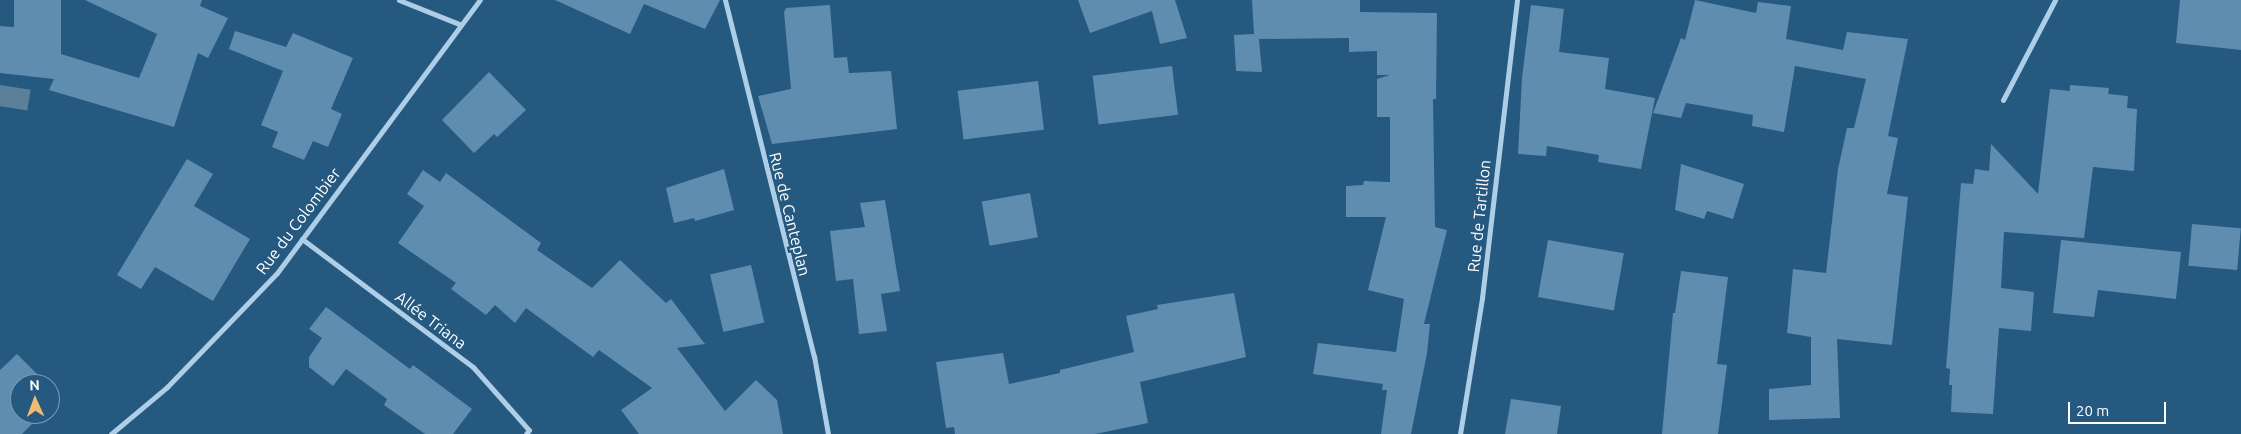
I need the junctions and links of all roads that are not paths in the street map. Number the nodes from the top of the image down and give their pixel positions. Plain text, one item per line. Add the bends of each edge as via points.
1 (399, 0) edge
2 (480, 0) edge
3 (725, 0) edge
4 (1517, 0) edge
5 (2055, 0) edge
6 (459, 24) junction
7 (2003, 100) dead end
8 (302, 239) junction
9 (111, 434) edge
10 (526, 434) edge
11 (828, 434) edge
12 (1460, 434) edge

1 - 6 street
2 - 6 street, Rue du Colombier
3 - 11 street, Rue de Canteplan via 814,356
4 - 12 street, Rue de Tartillon via 1482,298
5 - 7 street
6 - 8 street, Rue du Colombier
8 - 9 street, Rue du Colombier via 277,273 167,387
8 - 10 street, Allée Triana via 473,367 529,430

